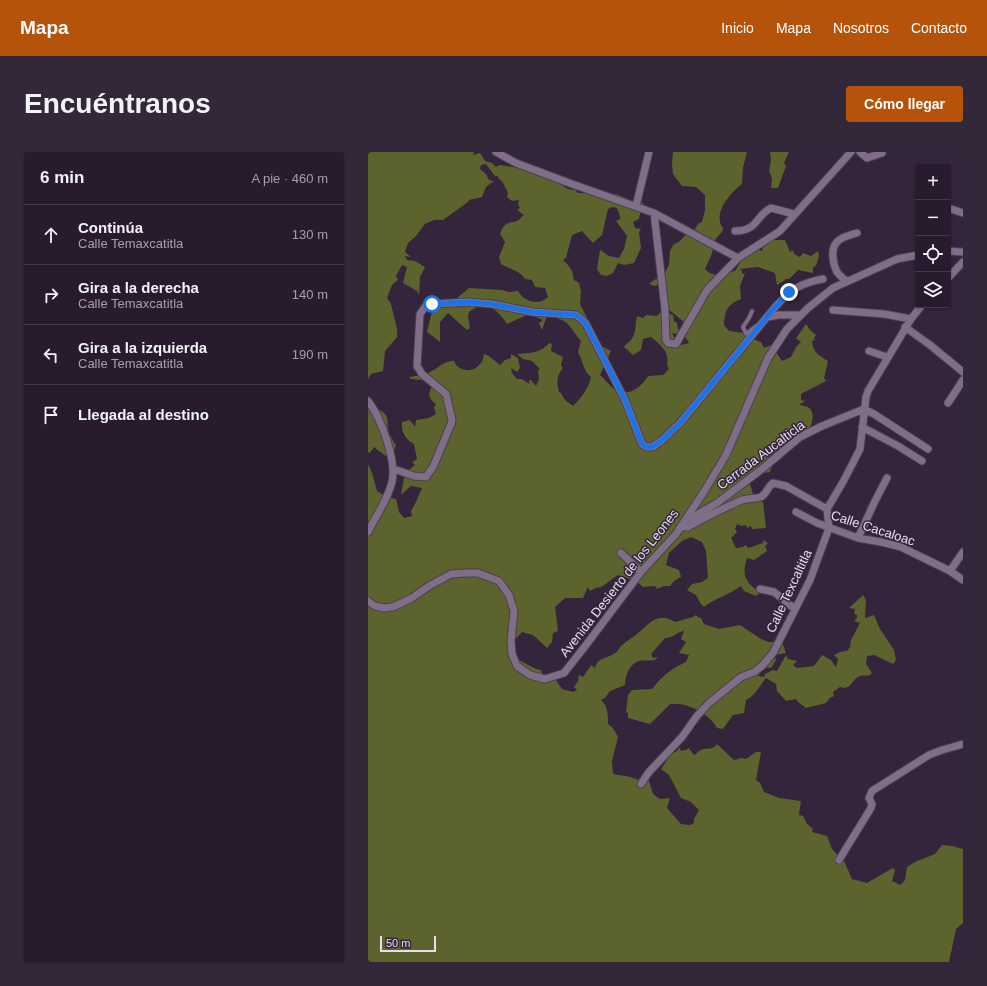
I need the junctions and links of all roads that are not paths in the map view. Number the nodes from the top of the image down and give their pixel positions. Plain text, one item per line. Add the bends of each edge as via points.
1 (496, 152) edge
2 (649, 152) edge
3 (851, 152) edge
4 (860, 152) edge
5 (882, 153) dead end
6 (636, 206) junction
7 (951, 209) edge
8 (963, 212) edge
9 (654, 213) junction
10 (794, 214) junction
11 (736, 231) dead end
12 (857, 233) dead end
13 (951, 252) edge
14 (963, 252) edge
15 (915, 256) edge
16 (738, 258) junction
17 (963, 262) edge
18 (951, 275) edge
19 (823, 279) dead end
20 (846, 281) junction
21 (920, 308) edge
22 (833, 310) dead end
23 (752, 311) dead end
24 (800, 315) junction
25 (767, 317) junction
26 (911, 319) junction
27 (905, 327) junction
28 (869, 351) dead end
29 (888, 357) junction
30 (963, 372) edge
31 (963, 380) edge
32 (368, 401) edge
33 (948, 403) dead end
34 (864, 409) junction
35 (862, 427) junction
36 (928, 449) dead end
37 (922, 461) dead end
38 (394, 469) junction
39 (887, 478) dead end
40 (827, 509) junction
41 (796, 512) dead end
42 (829, 528) junction
43 (368, 532) edge
44 (676, 534) junction
45 (858, 538) junction
46 (963, 552) edge
47 (621, 553) dead end
48 (950, 571) junction
49 (641, 572) junction
50 (963, 580) edge
51 (760, 589) dead end
52 (368, 601) edge
53 (795, 609) junction
54 (963, 744) edge
55 (641, 784) dead end
56 (839, 860) dead end

1 - 6 street via 516,163
2 - 6 street
3 - 10 street
4 - 5 street via 867,158
6 - 9 street
7 - 8 street
9 - 16 street
9 - 16 street via 668,342 676,344 707,290
10 - 11 street via 771,208 756,224
10 - 16 street via 780,231
12 - 20 street via 836,242 833,248 837,273
13 - 14 street
15 - 20 street, Avenida Desierto de los Leones via 897,259
17 - 18 street
19 - 25 street via 812,281 789,292
20 - 24 street, Avenida Desierto de los Leones via 833,288
21 - 26 street
22 - 26 street
23 - 25 lane via 743,327 746,334
24 - 25 street
24 - 44 street, Avenida Desierto de los Leones via 780,338 768,358 726,455
25 - 38 street via 680,423 661,441 652,447 646,447 642,444 625,400 586,324 576,315 532,312 468,302 432,304 421,310 416,362 422,374 446,394 452,420 433,467 426,477
26 - 27 street
27 - 29 street
27 - 30 street
28 - 29 street
29 - 34 street via 868,391
31 - 33 street
32 - 38 street via 386,439
34 - 35 street
34 - 36 street
34 - 44 street, Cerrada Aucalticla via 800,437 717,503 698,514
35 - 37 street
35 - 40 street via 860,449
38 - 43 street via 388,494
39 - 45 street
40 - 42 street, Calle Texcaltitla
40 - 44 street via 786,486 773,483 761,497 744,500
41 - 42 street, Calle Cacaloac
42 - 45 street, Calle Cacaloac
42 - 53 street, Calle Texcaltitla via 810,580
44 - 49 street, Avenida Desierto de los Leones
45 - 48 street, Calle Cacaloac via 901,547
46 - 48 street
47 - 49 street
48 - 50 street, Calle Cacaloac
49 - 52 street, Avenida Desierto de los Leones via 564,673 545,679 530,675 517,666 512,654 511,641 514,611 509,595 499,581 478,573 451,574 393,607 375,606
51 - 53 street via 774,592
53 - 55 street, Calle Texcaltitla via 773,653 762,666 741,677 709,703
54 - 56 street via 929,755 872,791 869,798 871,808

